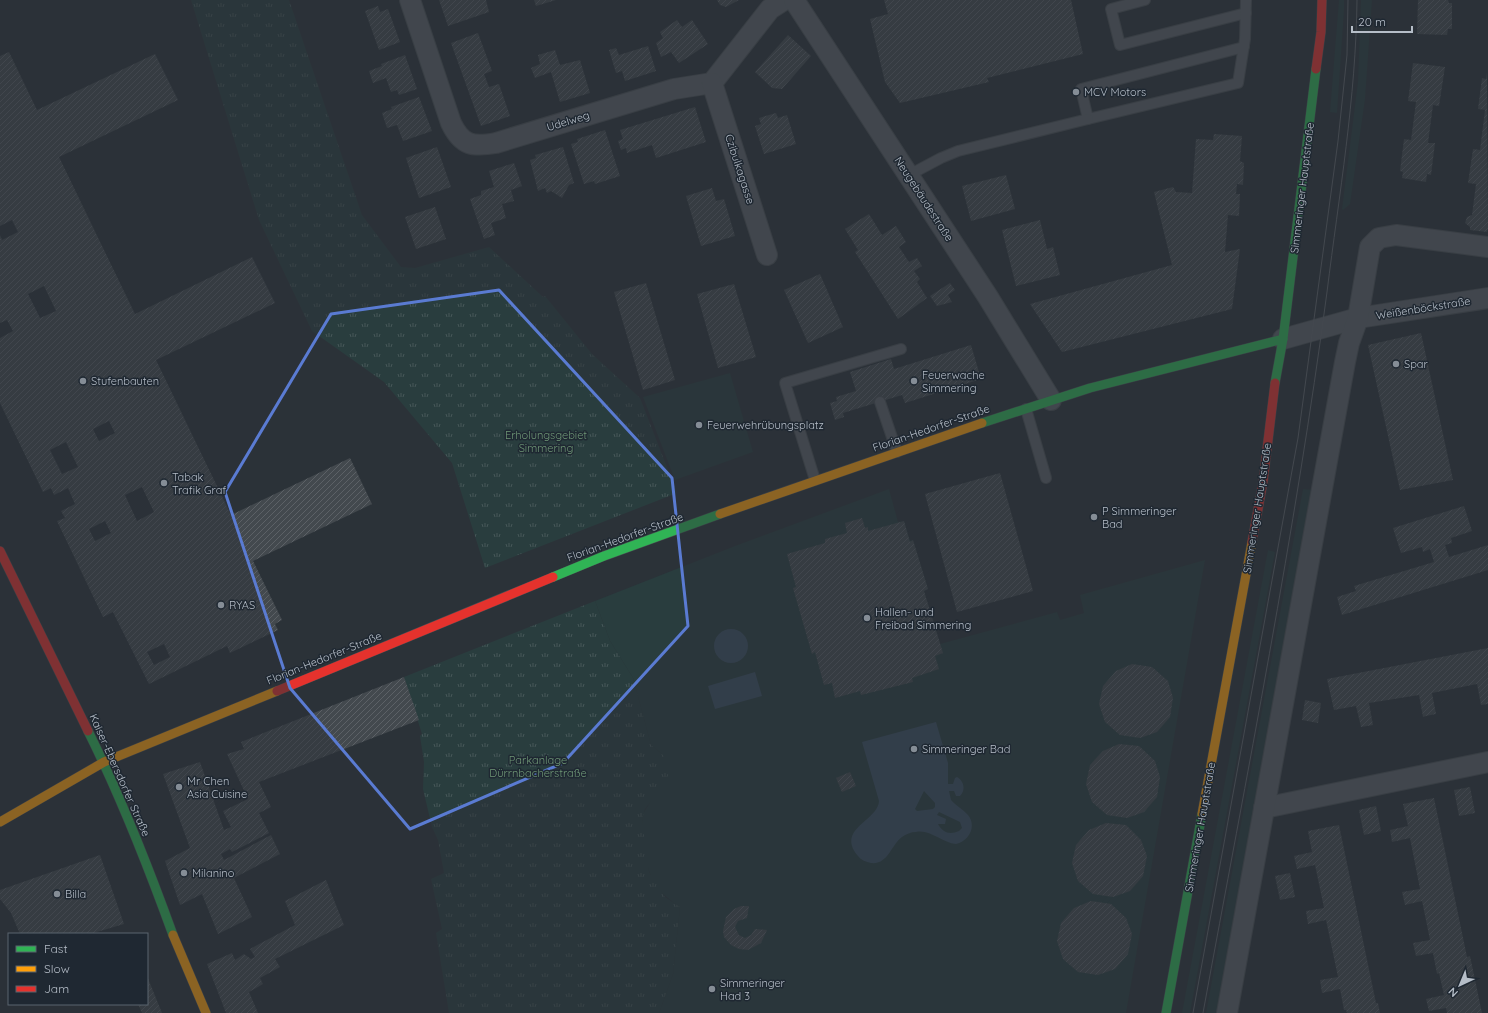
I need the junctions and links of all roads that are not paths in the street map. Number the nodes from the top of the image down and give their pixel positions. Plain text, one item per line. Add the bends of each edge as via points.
1 (410, 0) edge
2 (784, 0) edge
3 (794, 0) edge
4 (1145, 0) edge
5 (1246, 0) edge
6 (1322, 0) edge
7 (1246, 14) junction
8 (1244, 46) junction
9 (712, 83) junction
10 (1088, 119) junction
11 (909, 175) junction
12 (1488, 247) edge
13 (767, 255) dead end
14 (1488, 298) edge
15 (1358, 318) junction
16 (1283, 339) junction
17 (902, 348) dead end
18 (1051, 400) junction
19 (880, 402) dead end
20 (1026, 409) junction
21 (897, 452) junction
22 (1046, 478) dead end
23 (815, 480) junction
24 (0, 551) edge
25 (104, 762) junction
26 (1488, 762) edge
27 (1264, 808) junction
28 (0, 822) edge
29 (206, 1013) edge
30 (1166, 1013) edge
31 (1227, 1013) edge

1 - 9 street, Udelweg via 451,123 463,140 473,145 496,143 674,89
2 - 9 street via 770,9
3 - 11 street, Neugebäudestraße
4 - 7 lane via 1111,10 1120,45
5 - 7 lane
6 - 16 main road, Simmeringer Hauptstraße via 1321,32
7 - 8 lane
8 - 10 lane via 1238,83
8 - 10 lane via 1082,89
9 - 13 street, Czibulkagasse
10 - 11 lane via 958,151
11 - 18 street, Neugebäudestraße
12 - 15 street, Weißenböckstraße via 1396,235 1379,238 1370,247
14 - 15 street, Weißenböckstraße
15 - 16 street, Weißenböckstraße
15 - 27 street via 1345,362
16 - 18 main road, Florian-Hedorfer-Straße
16 - 30 main road, Simmeringer Hauptstraße via 1263,482
17 - 23 lane via 785,383
18 - 20 main road, Florian-Hedorfer-Straße
19 - 21 lane
20 - 21 main road, Florian-Hedorfer-Straße
20 - 22 lane
21 - 23 main road, Florian-Hedorfer-Straße
23 - 25 main road, Florian-Hedorfer-Straße via 604,556
24 - 25 main road, Kaiser-Ebersdorfer Straße
25 - 28 main road, Florian-Hedorfer-Straße
25 - 29 main road, Kaiser-Ebersdorfer Straße
26 - 27 street
27 - 31 street

